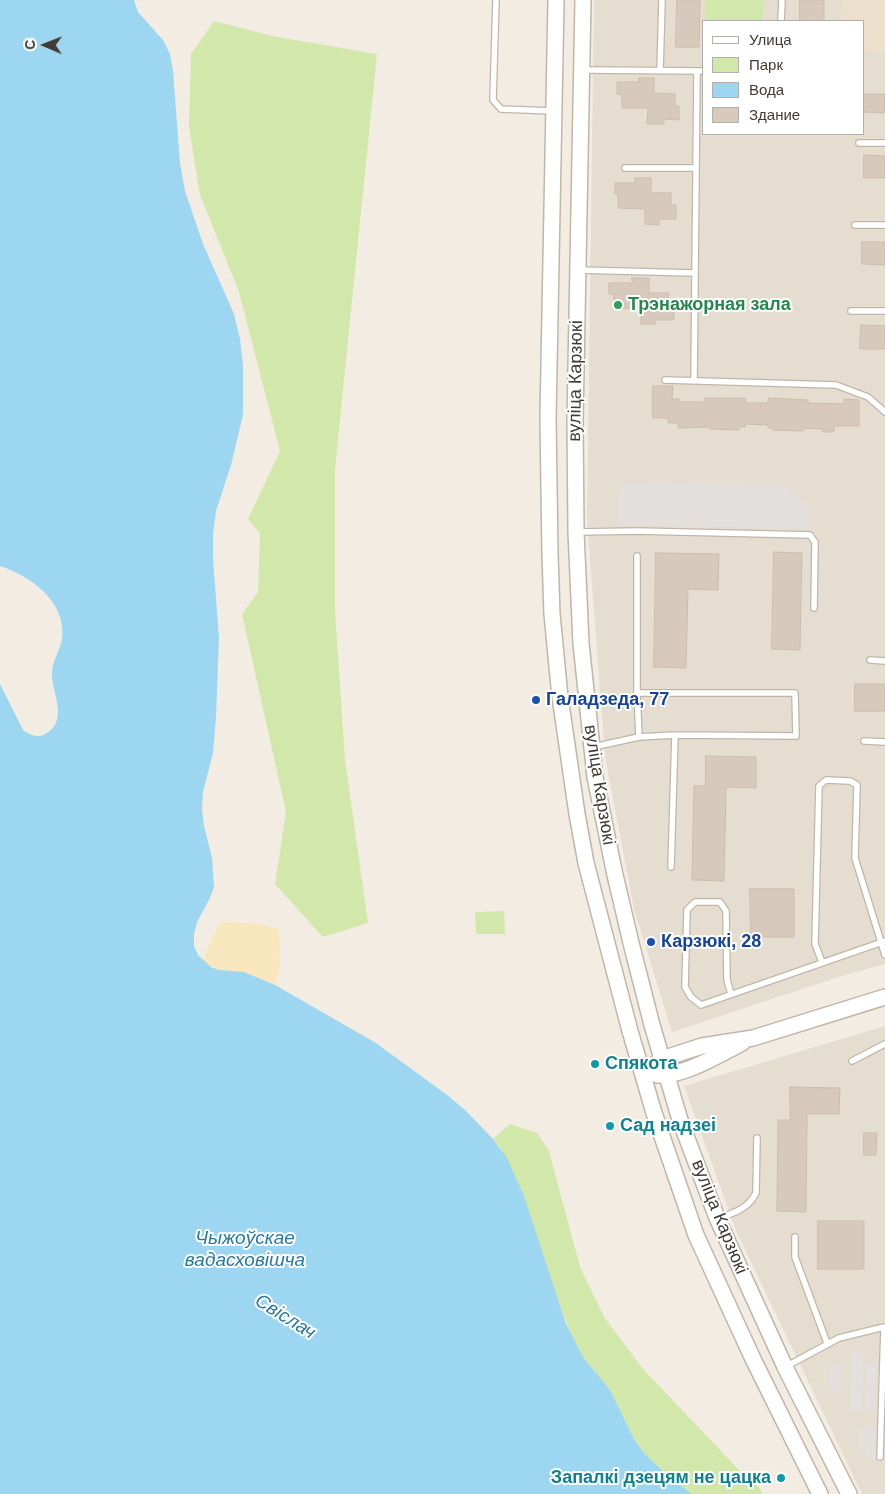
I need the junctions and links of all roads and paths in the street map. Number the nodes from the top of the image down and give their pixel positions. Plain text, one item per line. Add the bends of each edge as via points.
1 (496, 0) edge
2 (556, 0) edge
3 (583, 0) edge
4 (662, 0) edge
5 (782, 0) edge
6 (781, 20) edge
7 (581, 70) junction
8 (660, 71) junction
9 (697, 71) junction
10 (702, 71) edge
11 (553, 111) junction
12 (859, 143) dead end
13 (885, 143) edge
14 (625, 168) dead end
15 (696, 168) junction
16 (855, 225) dead end
17 (885, 225) edge
18 (578, 270) junction
19 (695, 273) junction
20 (851, 311) dead end
21 (885, 311) edge
22 (665, 380) dead end
23 (694, 381) junction
24 (885, 412) edge
25 (576, 532) junction
26 (637, 556) dead end
27 (814, 608) dead end
28 (870, 660) dead end
29 (885, 661) edge
30 (637, 693) junction
31 (675, 735) junction
32 (639, 736) junction
33 (864, 741) dead end
34 (885, 742) edge
35 (591, 747) junction
36 (672, 867) dead end
37 (882, 942) edge
38 (885, 955) edge
39 (822, 962) junction
40 (731, 994) junction
41 (885, 997) edge
42 (753, 1038) junction
43 (885, 1044) edge
44 (662, 1060) junction
45 (852, 1061) dead end
46 (643, 1074) junction
47 (667, 1076) junction
48 (757, 1138) dead end
49 (717, 1218) junction
50 (795, 1237) dead end
51 (884, 1327) edge
52 (827, 1343) junction
53 (785, 1367) junction
54 (880, 1456) dead end
55 (820, 1494) edge
56 (849, 1494) edge

1 - 11 lane via 494,100 501,109
2 - 11 street, вуліца Карзюкі
3 - 7 street, вуліца Карзюкі
4 - 8 lane
5 - 6 lane
7 - 8 lane
7 - 18 street, вуліца Карзюкі
8 - 9 lane
9 - 10 lane
9 - 15 lane
11 - 46 street, вуліца Карзюкі via 548,438 552,614 559,688 586,863
12 - 13 lane
14 - 15 lane
15 - 19 lane
16 - 17 lane
18 - 19 lane
18 - 25 street, вуліца Карзюкі
19 - 23 lane
20 - 21 lane
22 - 23 lane
23 - 24 lane via 836,385 868,397
25 - 27 lane via 810,535 815,542
25 - 35 street, вуліца Карзюкі via 580,643
26 - 30 lane
28 - 29 lane
30 - 31 lane via 795,693 796,736
30 - 32 lane
31 - 32 lane
31 - 36 lane
32 - 35 lane
33 - 34 lane
35 - 44 street, вуліца Карзюкі via 615,875
37 - 38 lane
37 - 39 lane
37 - 39 lane via 854,858 857,785 850,781 826,780 819,786 815,944
39 - 40 lane
40 - 40 lane via 701,1005 691,997 686,986 687,910 695,902 720,902 726,911 727,980
41 - 42 street
42 - 44 street via 702,1046
42 - 47 street via 707,1062
43 - 45 lane
44 - 46 street
44 - 47 street, вуліца Карзюкі
46 - 47 street
46 - 55 street, вуліца Карзюкі via 696,1236
47 - 49 street, вуліца Карзюкі
48 - 49 lane via 756,1193 752,1201
49 - 53 street, вуліца Карзюкі
50 - 52 lane via 795,1257
51 - 52 lane
51 - 54 lane
52 - 53 lane
53 - 56 street, вуліца Карзюкі

